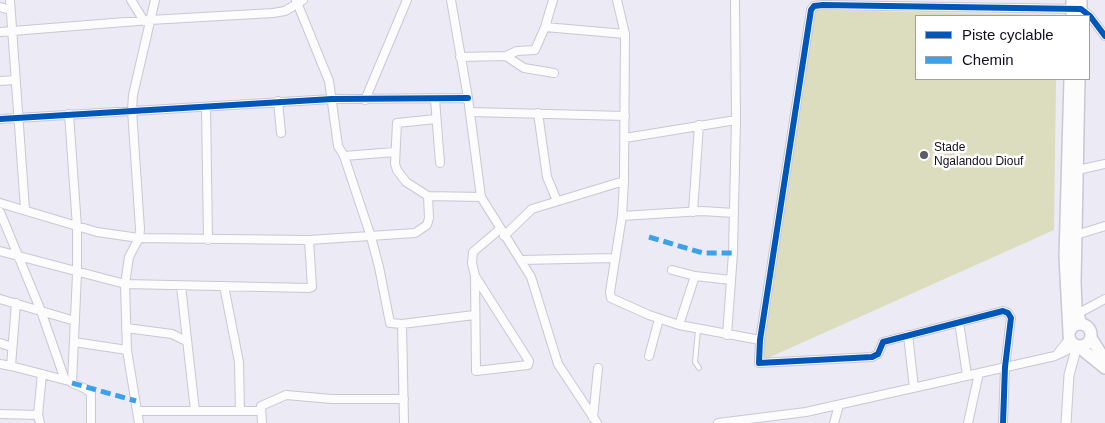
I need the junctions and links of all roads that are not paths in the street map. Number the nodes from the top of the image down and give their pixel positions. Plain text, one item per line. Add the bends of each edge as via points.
1 (10, 0) edge
2 (131, 0) edge
3 (155, 0) edge
4 (407, 0) edge
5 (451, 0) edge
6 (553, 0) edge
7 (616, 0) edge
8 (735, 0) edge
9 (299, 1) edge
10 (823, 2) edge
11 (875, 3) edge
12 (0, 7) edge
13 (1076, 9) edge
14 (10, 10) junction
15 (1088, 15) edge
16 (1090, 16) edge
17 (147, 20) junction
18 (545, 27) junction
19 (12, 31) junction
20 (0, 32) edge
21 (625, 34) junction
22 (1105, 36) edge
23 (506, 56) junction
24 (460, 57) junction
25 (554, 73) dead end
26 (15, 80) junction
27 (1070, 80) edge
28 (1080, 80) edge
29 (0, 81) edge
30 (468, 98) junction
31 (332, 99) junction
32 (434, 99) junction
33 (366, 100) junction
34 (278, 101) junction
35 (206, 107) junction
36 (132, 110) junction
37 (470, 112) junction
38 (538, 113) junction
39 (69, 114) junction
40 (625, 116) junction
41 (17, 118) junction
42 (0, 119) edge
43 (436, 120) junction
44 (736, 120) junction
45 (699, 125) junction
46 (281, 133) dead end
47 (625, 138) junction
48 (395, 152) junction
49 (344, 156) junction
50 (440, 163) dead end
51 (1105, 164) edge
52 (1078, 170) junction
53 (624, 181) junction
54 (428, 196) junction
55 (481, 197) junction
56 (557, 201) junction
57 (0, 203) edge
58 (25, 209) junction
59 (0, 212) edge
60 (693, 212) junction
61 (734, 213) junction
62 (622, 216) junction
63 (1105, 226) edge
64 (77, 227) junction
65 (502, 232) junction
66 (1076, 235) junction
67 (371, 236) junction
68 (139, 238) junction
69 (208, 240) junction
70 (309, 240) junction
71 (0, 251) edge
72 (19, 256) junction
73 (615, 258) junction
74 (521, 260) junction
75 (672, 270) dead end
76 (77, 274) junction
77 (476, 276) junction
78 (695, 276) junction
79 (731, 280) junction
80 (125, 284) junction
81 (181, 286) junction
82 (224, 286) junction
83 (0, 299) edge
84 (1105, 299) edge
85 (16, 303) junction
86 (41, 311) junction
87 (474, 315) junction
88 (659, 319) junction
89 (1079, 319) junction
90 (75, 321) junction
91 (959, 322) junction
92 (402, 324) junction
93 (679, 324) junction
94 (126, 328) junction
95 (698, 330) junction
96 (727, 335) junction
97 (908, 335) junction
98 (760, 340) junction
99 (74, 342) junction
100 (186, 342) junction
101 (1074, 342) junction
102 (1097, 342) edge
103 (0, 343) edge
104 (12, 347) junction
105 (126, 350) junction
106 (649, 356) dead end
107 (1105, 360) edge
108 (0, 364) edge
109 (11, 366) junction
110 (1005, 367) junction
111 (598, 368) dead end
112 (700, 368) dead end
113 (1105, 368) edge
114 (979, 373) junction
115 (42, 374) junction
116 (967, 375) junction
117 (68, 381) junction
118 (914, 388) junction
119 (404, 399) junction
120 (839, 405) junction
121 (139, 411) junction
122 (195, 411) junction
123 (240, 412) junction
124 (260, 412) junction
125 (0, 414) edge
126 (39, 419) edge
127 (595, 420) edge
128 (91, 423) edge
129 (139, 423) edge
130 (262, 423) edge
131 (404, 423) edge
132 (723, 423) edge
133 (834, 423) edge
134 (968, 423) edge
135 (1003, 423) edge
136 (1066, 423) edge

1 - 14 street
2 - 17 street
3 - 17 street
4 - 33 street
5 - 24 street
6 - 18 street
7 - 21 street
8 - 44 street
9 - 17 street via 285,11 273,14
9 - 31 street via 325,65
10 - 11 street
10 - 98 street via 811,10
11 - 13 street
12 - 14 street
13 - 15 street
14 - 19 street
16 - 22 street
17 - 19 street
17 - 36 street
18 - 21 street
18 - 23 street via 535,50 517,51
19 - 20 street
19 - 26 street
21 - 40 street
23 - 24 street
23 - 25 street via 524,68
24 - 30 street
26 - 29 street
26 - 41 street
27 - 101 main road via 1065,256
28 - 52 main road
30 - 32 street
30 - 37 street
31 - 33 street
31 - 34 street
31 - 49 street via 337,140
32 - 33 street
32 - 43 street
34 - 35 street
34 - 46 street
35 - 36 street
35 - 69 street
36 - 39 street
36 - 68 street
37 - 38 street
37 - 55 street
38 - 40 street
38 - 56 street via 547,178
39 - 41 street
39 - 64 street
40 - 47 street
41 - 42 street
41 - 58 street
43 - 48 street via 397,123
43 - 50 street
44 - 45 street
44 - 61 street
45 - 47 street
45 - 60 street
47 - 53 street
48 - 49 street
48 - 54 street via 395,164 401,177
49 - 67 street
51 - 52 street
52 - 66 main road
53 - 56 street
53 - 62 street
54 - 55 street
54 - 67 street via 429,218 421,230
55 - 65 street
56 - 65 street via 532,209
57 - 58 street
58 - 64 street
59 - 72 street
60 - 61 street
60 - 62 street
61 - 79 street
62 - 73 street
63 - 66 street
64 - 68 street
64 - 76 street
65 - 74 street
65 - 77 street via 473,252
66 - 89 main road
67 - 70 street
67 - 92 street via 382,277 388,319 394,325
68 - 69 street
68 - 80 street via 129,258
69 - 70 street
70 - 82 street via 312,287
71 - 72 street
72 - 76 street
72 - 86 street
73 - 74 street
73 - 88 street via 611,298
74 - 127 street via 536,290 558,364
75 - 78 street
76 - 80 street
76 - 90 street
77 - 87 street
77 - 87 street via 529,361 528,365 476,371
78 - 79 street
78 - 93 street
79 - 96 street
80 - 81 street
80 - 94 street
81 - 82 street
81 - 100 street
82 - 123 street via 239,362
83 - 85 street
84 - 89 street
85 - 86 street
85 - 104 street
86 - 90 street
86 - 117 street
87 - 92 street
88 - 93 street
88 - 106 street
89 - 101 main road via 1074,325
89 - 102 main road
90 - 99 street
91 - 97 street
91 - 110 street via 1003,311 1008,313 1011,318
91 - 116 street
92 - 119 street
93 - 95 street
94 - 100 street via 172,334
94 - 105 street
95 - 96 street
95 - 112 lane via 695,362
96 - 98 street
97 - 98 street via 883,342 878,354 872,357 762,364 757,358
97 - 118 street
99 - 105 street
99 - 117 street
100 - 122 street
101 - 102 main road
101 - 110 street via 1055,356
101 - 113 main road
101 - 136 street
102 - 107 main road
103 - 104 street
104 - 109 street
105 - 121 street
108 - 109 street
109 - 115 street
110 - 114 street
110 - 135 street
111 - 127 street
114 - 116 street
114 - 134 street
115 - 117 street
115 - 126 street
116 - 118 street
117 - 128 street via 86,388 91,394
118 - 120 street
119 - 124 street via 286,395 263,403
119 - 131 street
120 - 132 street
120 - 133 street
121 - 122 street
121 - 129 street
122 - 123 street
123 - 124 street
124 - 130 street
125 - 126 street

